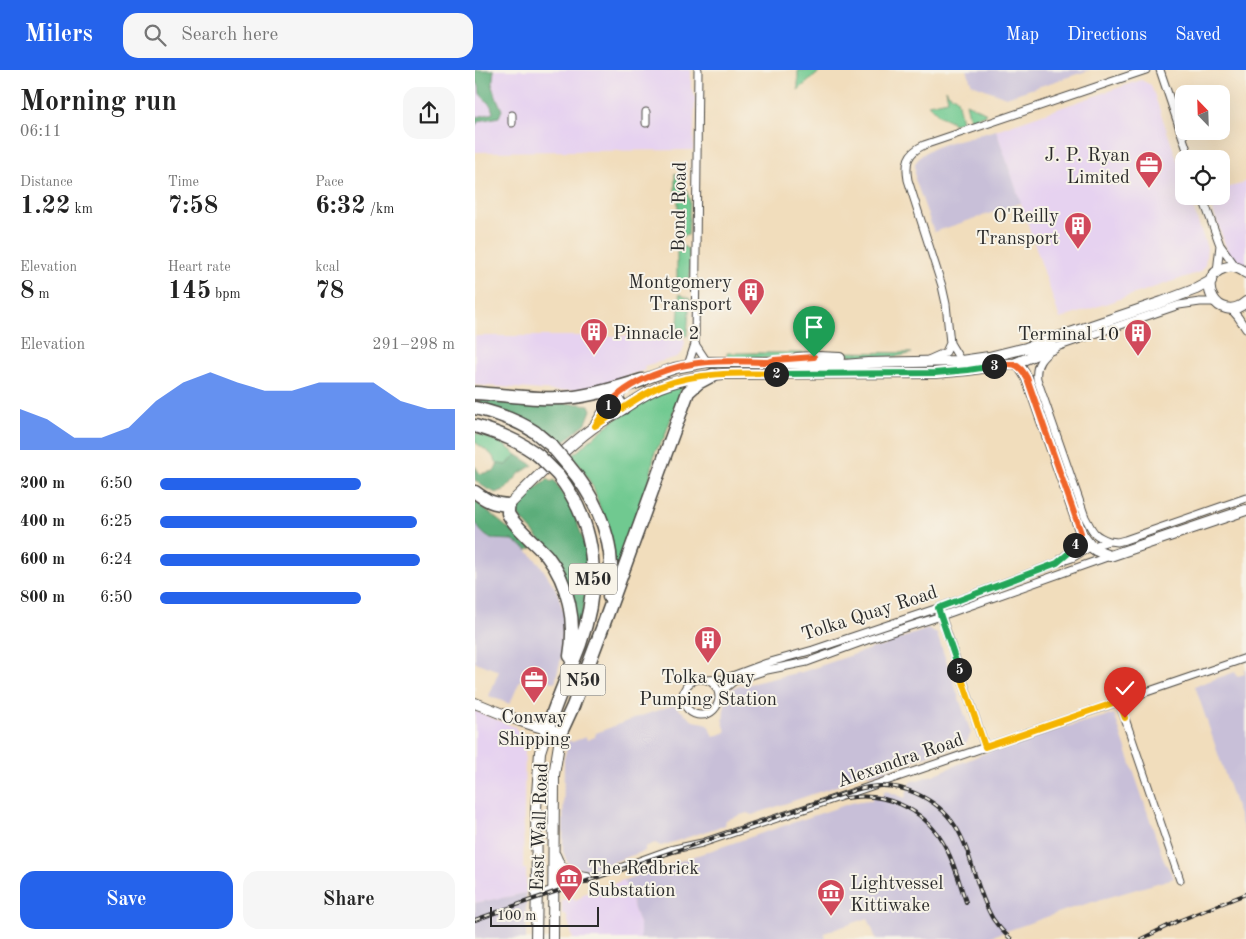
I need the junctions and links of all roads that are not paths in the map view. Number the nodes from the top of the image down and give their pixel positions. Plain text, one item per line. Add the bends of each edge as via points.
1 (698, 70) edge
2 (1146, 70) edge
3 (1159, 70) edge
4 (646, 112) dead end
5 (512, 114) dead end
6 (512, 123) dead end
7 (646, 123) dead end
8 (1187, 150) edge
9 (1205, 205) edge
10 (1220, 245) junction
11 (1236, 267) junction
12 (1246, 273) edge
13 (1214, 276) junction
14 (1215, 302) junction
15 (1246, 302) edge
16 (1231, 308) junction
17 (1246, 329) edge
18 (950, 343) junction
19 (695, 344) junction
20 (1054, 348) junction
21 (707, 362) junction
22 (923, 362) junction
23 (961, 362) junction
24 (1014, 364) junction
25 (688, 365) junction
26 (713, 375) junction
27 (642, 380) joint
28 (475, 393) edge
29 (613, 393) junction
30 (475, 408) edge
31 (623, 408) junction
32 (475, 426) edge
33 (595, 426) junction
34 (475, 492) edge
35 (1246, 498) edge
36 (509, 505) junction
37 (1246, 510) edge
38 (1081, 533) junction
39 (1109, 541) junction
40 (1090, 548) junction
41 (1111, 556) junction
42 (1057, 563) junction
43 (1039, 570) junction
44 (1043, 580) junction
45 (938, 608) junction
46 (941, 616) junction
47 (603, 626) junction
48 (1246, 658) edge
49 (707, 680) junction
50 (563, 688) junction
51 (719, 694) junction
52 (1119, 701) junction
53 (475, 703) edge
54 (547, 730) junction
55 (561, 732) junction
56 (985, 747) junction
57 (554, 851) junction
58 (620, 868) dead end
59 (587, 878) joint
60 (1179, 880) dead end
61 (553, 890) junction
62 (537, 895) junction
63 (536, 939) edge
64 (553, 939) edge

1 - 19 street, Bond Road
2 - 18 street via 917,148 907,160 908,180 942,286
3 - 8 street
4 - 7 street
5 - 6 street
9 - 10 street
10 - 11 street
10 - 13 street
11 - 12 street
11 - 13 street via 1227,267
13 - 14 street via 1210,287
13 - 23 street via 1196,289 1026,348
14 - 16 street
14 - 20 street via 1179,305
15 - 16 street
16 - 17 street
18 - 22 street via 946,352
18 - 23 street
19 - 21 street
19 - 25 street, Bond Road
20 - 24 street
20 - 39 street via 1038,363 1037,380 1085,517 1097,536
21 - 22 street via 844,365
21 - 25 street
22 - 23 street
24 - 26 street via 935,373
24 - 38 street via 1027,378
25 - 27 street
26 - 31 street via 662,386
26 - 47 highway via 688,392
27 - 29 highway
28 - 29 highway via 549,399
29 - 31 highway
29 - 33 street
30 - 47 highway, M50, bridge via 515,421 535,432 568,465 590,494 607,540 611,566
31 - 33 street
32 - 50 highway, M50, bridge via 497,432 539,456 557,475 584,521 592,549 594,575 583,634
33 - 36 street
34 - 36 highway via 487,501
35 - 39 street, Tolka Quay Road via 1125,540
36 - 50 highway via 508,513 514,524 548,558 566,590 573,634
37 - 41 street, Tolka Quay Road
38 - 40 street
38 - 42 street via 1070,552
39 - 40 street, Tolka Quay Road
40 - 41 street
40 - 42 street, Tolka Quay Road
41 - 44 street, Tolka Quay Road
42 - 43 street, Tolka Quay Road
43 - 44 street
43 - 45 street, Tolka Quay Road
44 - 46 street, Tolka Quay Road
45 - 46 street
45 - 49 street, Tolka Quay Road via 728,678
46 - 51 street, Tolka Quay Road via 807,662 734,681
46 - 56 street
47 - 55 highway, N50
48 - 52 street, Alexandra Road
49 - 51 street via 716,686
49 - 51 street via 693,681 687,686 683,699 688,710 699,715 711,713 717,707
50 - 54 highway, N50
52 - 56 street, Alexandra Road
52 - 60 street
53 - 54 street
54 - 55 street
54 - 62 street, East Wall Road via 538,768
55 - 57 street, East Wall Road via 554,775
56 - 58 street, Alexandra Road
57 - 59 street via 565,870
57 - 61 street, East Wall Road
59 - 61 street
61 - 62 street
61 - 64 street, East Wall Road
62 - 63 street, East Wall Road

